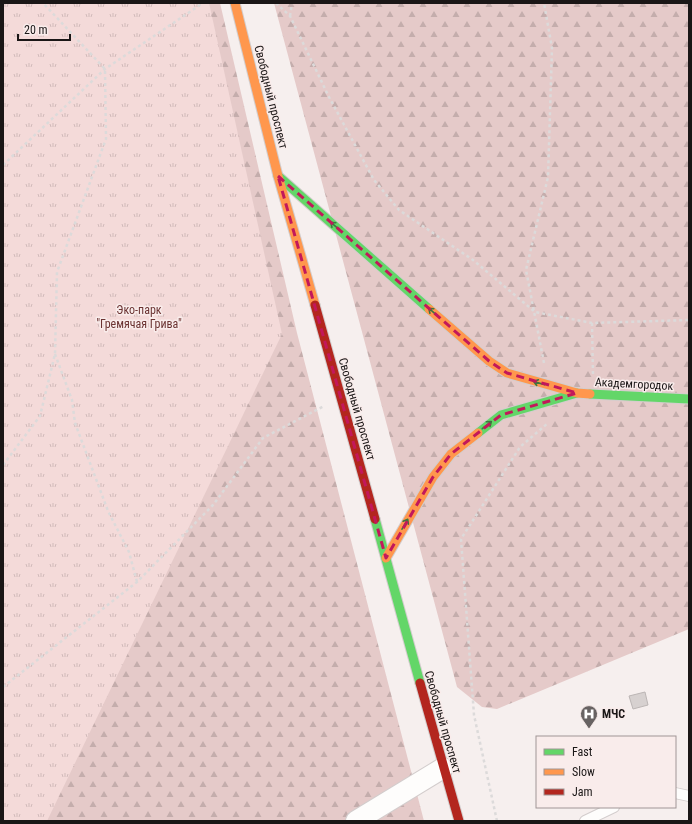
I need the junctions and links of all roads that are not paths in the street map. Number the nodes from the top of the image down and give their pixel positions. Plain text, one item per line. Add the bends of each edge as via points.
1 (235, 3) edge
2 (278, 176) junction
3 (577, 393) junction
4 (689, 399) edge
5 (386, 558) junction
6 (443, 768) junction
7 (676, 793) edge
8 (689, 796) edge
9 (612, 808) edge
10 (356, 821) edge
11 (459, 821) edge
12 (585, 821) edge

1 - 2 main road, Свободный проспект
3 -> 2 main road via 507,373 489,361
2 - 5 main road, Свободный проспект
3 - 4 main road, Академгородок
5 -> 3 main road via 433,477 451,454 501,415
5 - 6 main road, Свободный проспект
6 - 10 street
6 - 11 main road, Свободный проспект
7 - 8 lane
9 - 12 lane

